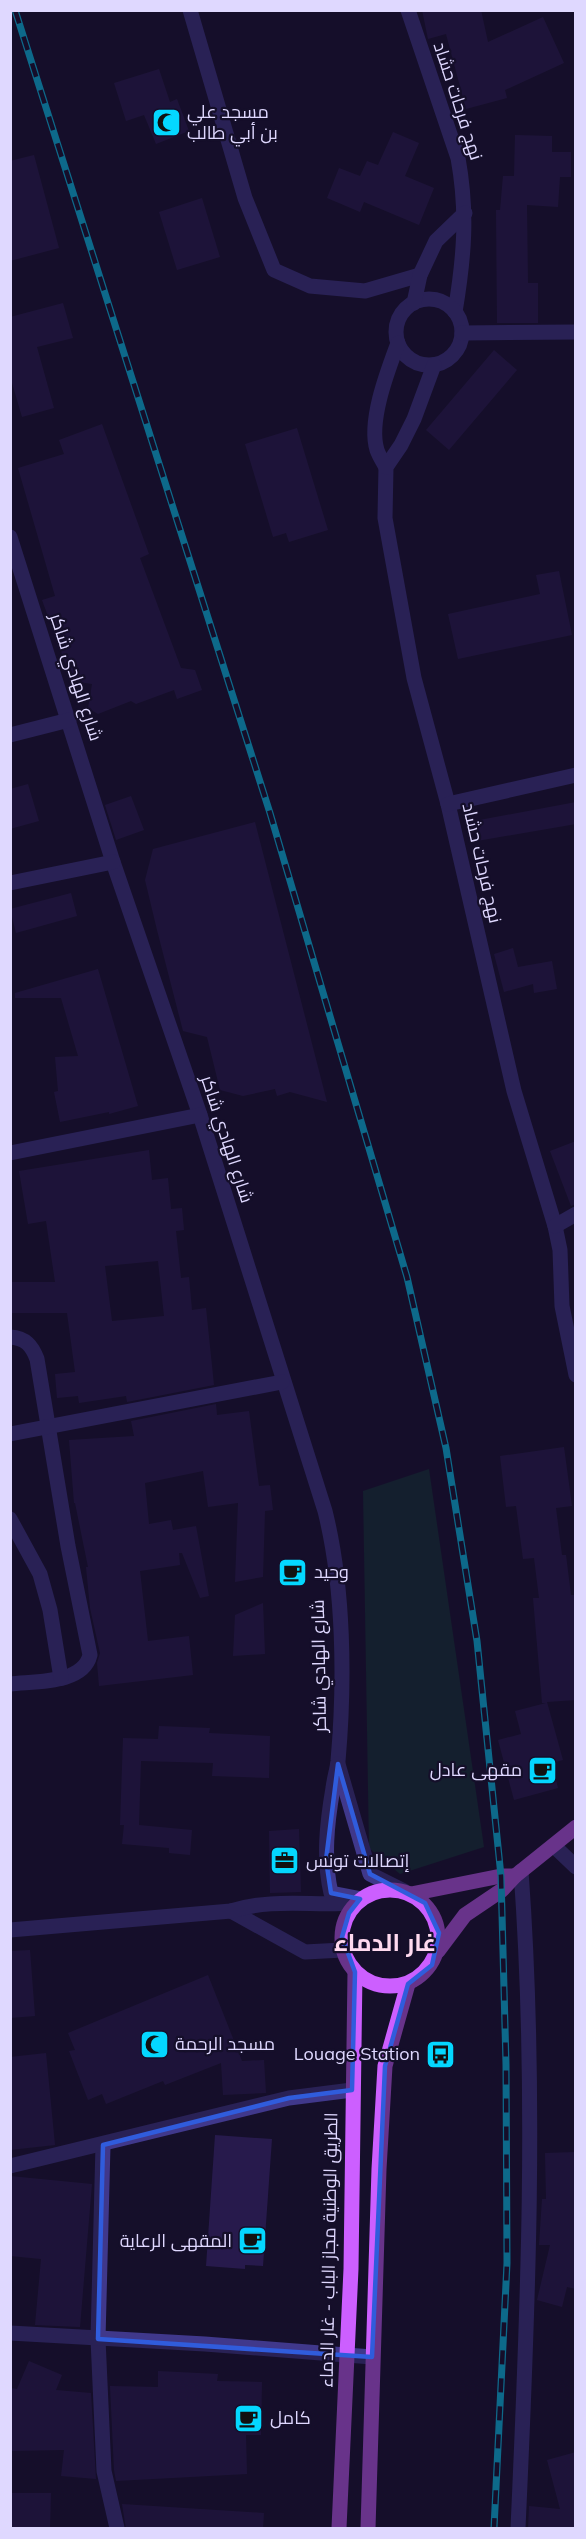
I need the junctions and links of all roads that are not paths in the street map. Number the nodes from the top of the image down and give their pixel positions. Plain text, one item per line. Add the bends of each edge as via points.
1 (190, 10) edge
2 (408, 10) edge
3 (465, 213) junction
4 (420, 275) junction
5 (414, 303) junction
6 (455, 312) junction
7 (576, 332) edge
8 (462, 333) junction
9 (398, 343) junction
10 (434, 365) junction
11 (386, 467) junction
12 (10, 537) edge
13 (69, 720) junction
14 (10, 735) edge
15 (576, 775) edge
16 (448, 804) junction
17 (113, 862) junction
18 (10, 883) edge
19 (200, 1115) junction
20 (10, 1153) edge
21 (576, 1214) edge
22 (555, 1226) junction
23 (10, 1337) edge
24 (576, 1375) edge
25 (282, 1382) junction
26 (50, 1427) junction
27 (10, 1434) edge
28 (10, 1519) edge
29 (61, 1677) junction
30 (10, 1684) edge
31 (338, 1764) junction
32 (576, 1827) edge
33 (554, 1846) junction
34 (576, 1867) edge
35 (518, 1874) junction
36 (407, 1892) junction
37 (359, 1901) junction
38 (231, 1911) junction
39 (10, 1930) edge
40 (442, 1946) junction
41 (343, 1950) junction
42 (355, 1972) junction
43 (408, 1984) junction
44 (352, 2090) junction
45 (103, 2145) junction
46 (10, 2166) edge
47 (10, 2333) edge
48 (98, 2339) junction
49 (348, 2355) junction
50 (372, 2357) junction
51 (117, 2529) edge
52 (339, 2529) edge
53 (368, 2529) edge
54 (518, 2529) edge

1 - 4 street via 245,198 274,270 310,286 365,291
2 - 3 street, نهج فرحات حشاد via 458,158
3 - 4 street via 436,241
3 - 6 street, نهج فرحات حشاد via 464,261
4 - 5 street
5 - 6 street via 436,300
5 - 9 street via 399,320
6 - 8 street
7 - 8 street
8 - 10 street via 454,354
9 - 10 street via 412,361
9 - 11 street via 382,385 375,432 377,450
10 - 11 street, نهج فرحات حشاد via 414,418
11 - 16 street, نهج فرحات حشاد via 385,518 399,599 414,678
12 - 13 street, شارع الهادي شاكر
13 - 14 street
13 - 17 street, شارع الهادي شاكر
15 - 16 street
16 - 22 street, نهج فرحات حشاد via 514,1091
17 - 18 street
17 - 19 street, شارع الهادي شاكر
19 - 20 street
19 - 25 street, شارع الهادي شاكر
21 - 22 street
22 - 24 street, نهج فرحات حشاد via 562,1306
23 - 26 street via 18,1337 32,1347
25 - 26 street
25 - 31 street, شارع الهادي شاكر via 334,1547 341,1671
26 - 27 street
26 - 29 street via 90,1655 81,1672
28 - 29 street via 40,1574
29 - 30 street
31 - 36 street, شارع الهادي شاكر via 370,1874
31 - 37 street, شارع الهادي شاكر via 329,1811 328,1880 331,1893
32 - 33 main road
33 - 34 street
33 - 35 main road
35 - 36 main road via 417,1894
35 - 40 main road via 465,1915
35 - 54 street via 528,1958 529,2191
36 - 37 main road via 389,1889
36 - 40 main road via 424,1903 434,1917
37 - 38 street via 318,1905 282,1902 247,1905
37 - 41 main road via 344,1924
38 - 39 street
38 - 41 street via 305,1952
40 - 43 main road via 432,1965
41 - 42 main road
42 - 43 main road via 371,1983 389,1987
42 - 44 main road, الطريق الوطنية مجاز الباب - غار الدماء
43 - 50 main road via 385,2066
44 - 45 street via 289,2098
44 - 49 main road, الطريق الوطنية مجاز الباب - غار الدماء
45 - 46 street
45 - 48 street
47 - 48 street
48 - 49 street
48 - 51 street via 104,2471
49 - 50 street
49 - 52 main road, الطريق الوطنية مجاز الباب - غار الدماء
50 - 53 main road

